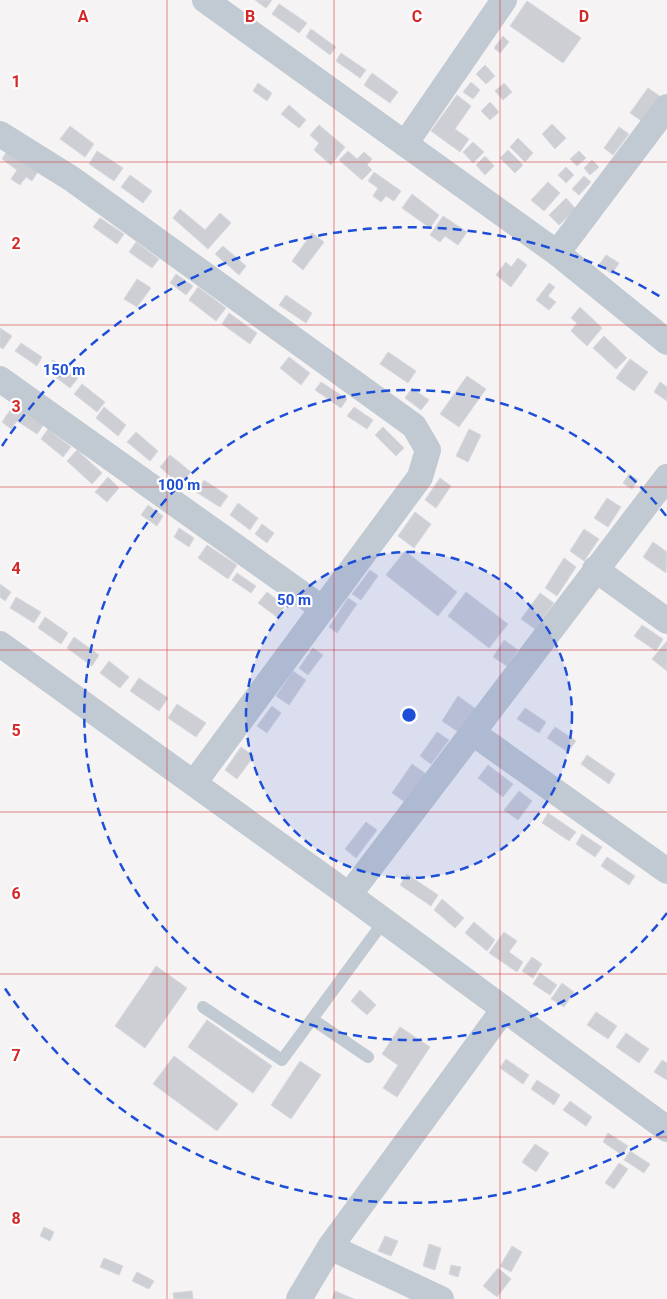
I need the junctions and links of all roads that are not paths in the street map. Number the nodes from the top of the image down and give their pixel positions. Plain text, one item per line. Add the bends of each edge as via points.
1 (206, 0) edge
2 (504, 0) edge
3 (667, 107) edge
4 (0, 134) edge
5 (405, 144) junction
6 (557, 253) junction
7 (667, 342) edge
8 (0, 379) edge
9 (667, 477) edge
10 (595, 569) junction
11 (322, 609) junction
12 (667, 621) edge
13 (0, 644) edge
14 (473, 733) junction
15 (194, 784) junction
16 (667, 871) edge
17 (349, 895) junction
18 (384, 921) junction
19 (203, 1007) dead end
20 (504, 1009) junction
21 (312, 1019) junction
22 (368, 1057) dead end
23 (667, 1129) edge
24 (330, 1247) junction
25 (300, 1299) edge
26 (441, 1299) edge

1 - 5 street
2 - 5 street
3 - 6 street
4 - 11 street via 72,179 414,426 428,450 420,477
5 - 6 street
6 - 7 street
8 - 11 street
9 - 10 street
10 - 12 street
10 - 14 street
11 - 15 street
13 - 15 street
14 - 16 street
14 - 17 street
15 - 17 street
17 - 18 street
18 - 20 street
18 - 21 lane
19 - 21 lane via 282,1060
20 - 23 street
20 - 24 street
21 - 22 lane
24 - 25 street
24 - 26 street

